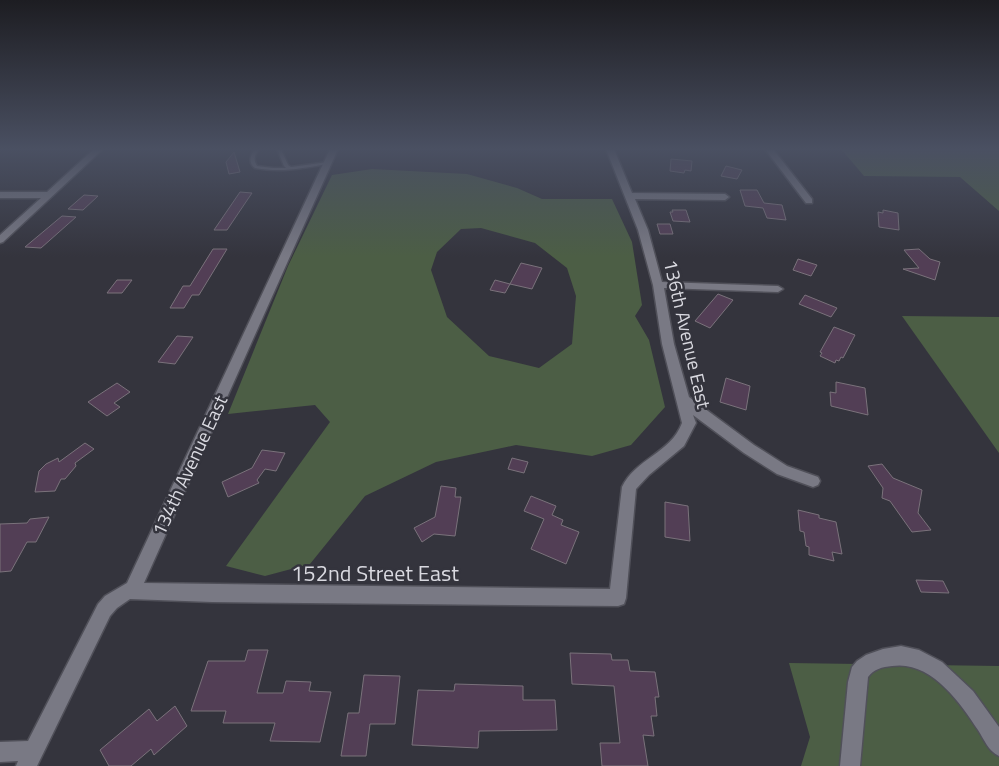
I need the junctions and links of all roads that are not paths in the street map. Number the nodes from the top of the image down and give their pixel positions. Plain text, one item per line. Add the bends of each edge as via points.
1 (60, 185) edge
2 (318, 185) edge
3 (624, 185) edge
4 (797, 185) edge
5 (0, 195) edge
6 (49, 195) junction
7 (629, 196) junction
8 (725, 197) dead end
9 (810, 201) dead end
10 (0, 240) edge
11 (658, 285) junction
12 (778, 288) dead end
13 (683, 400) junction
14 (813, 481) dead end
15 (132, 591) junction
16 (618, 598) joint
17 (999, 746) edge
18 (0, 752) edge
19 (29, 758) edge
20 (850, 766) edge

1 - 6 street
2 - 15 street, 134th Avenue East
3 - 7 street, 136th Avenue East
4 - 9 street
5 - 6 street
6 - 10 street
7 - 8 street
7 - 11 street, 136th Avenue East via 643,230
11 - 12 street
11 - 13 street, 136th Avenue East via 668,344
13 - 14 street via 782,470
13 - 16 street, 136th Avenue East via 689,423 687,434 638,475 629,487
15 - 16 street, 152nd Street East
15 - 19 street via 120,595 104,610
17 - 20 street via 969,699 933,666 901,654 870,662 859,675
18 - 19 street

